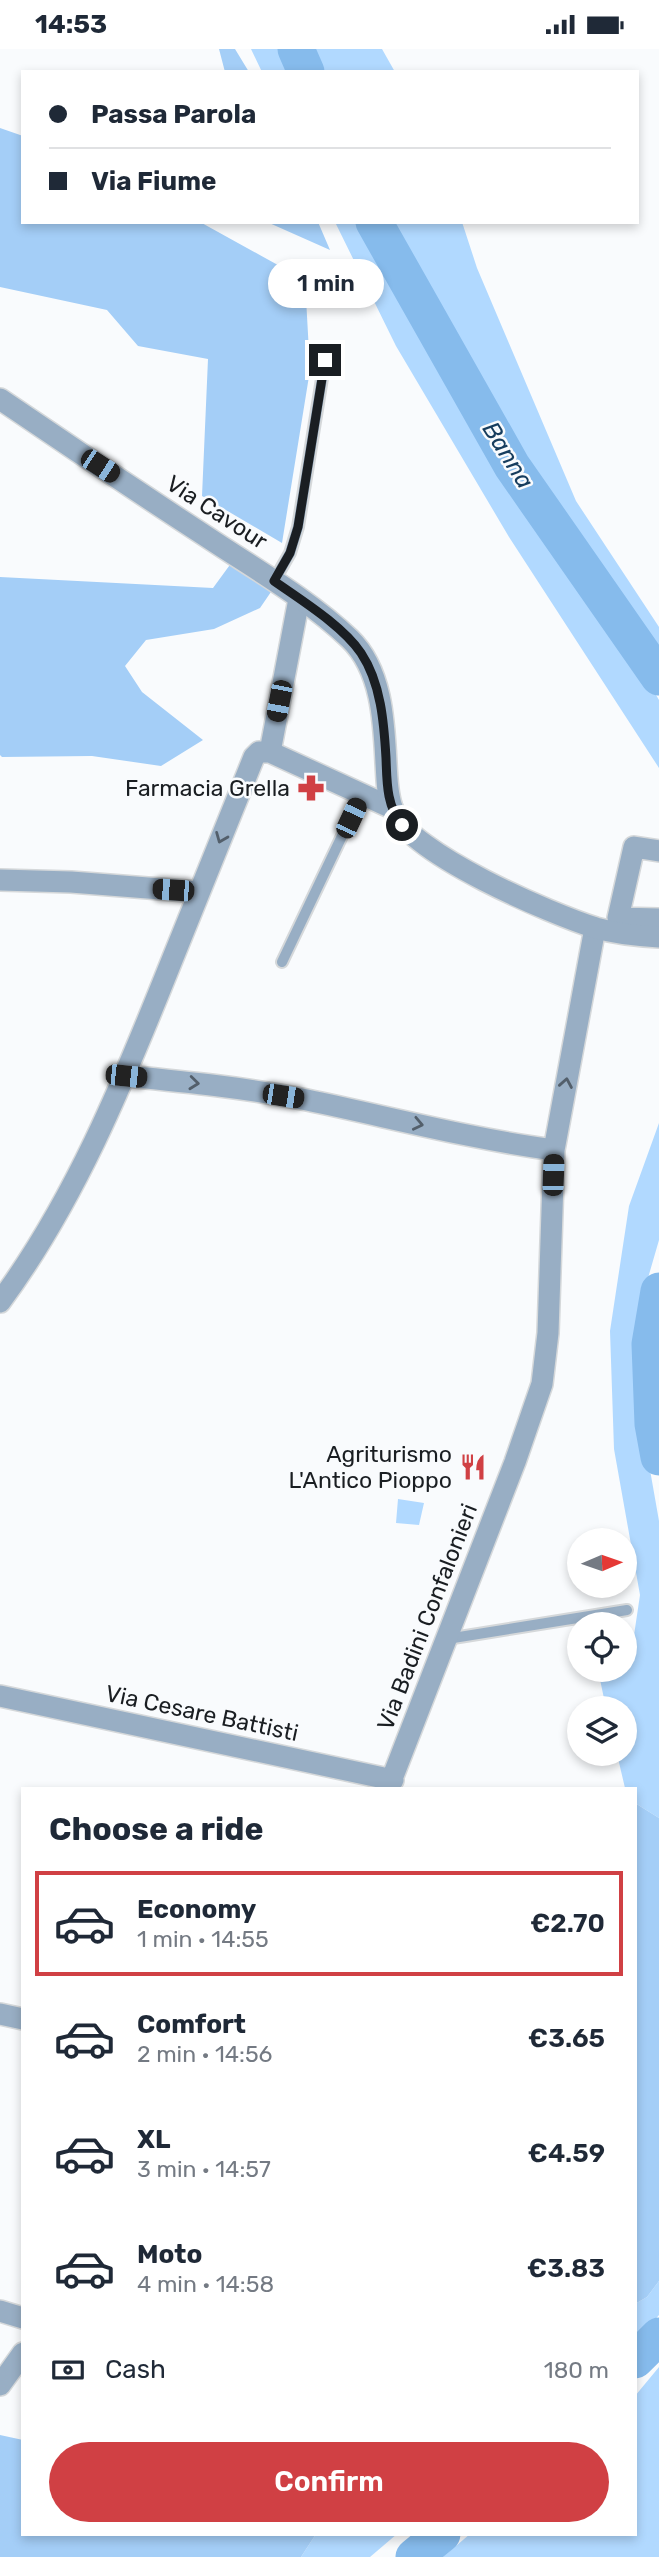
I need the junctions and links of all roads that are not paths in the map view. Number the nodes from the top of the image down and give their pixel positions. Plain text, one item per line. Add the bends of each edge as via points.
1 (325, 360) dead end
2 (0, 399) edge
3 (274, 581) junction
4 (299, 599) junction
5 (270, 752) junction
6 (362, 794) junction
7 (391, 808) junction
8 (659, 851) edge
9 (0, 880) edge
10 (199, 892) junction
11 (659, 919) edge
12 (595, 928) junction
13 (659, 937) edge
14 (282, 962) dead end
15 (126, 1076) junction
16 (554, 1150) junction
17 (10, 1275) edge
18 (0, 1302) edge
19 (627, 1610) dead end
20 (446, 1639) junction
21 (0, 1696) edge
22 (390, 1784) edge
23 (0, 2014) edge
24 (21, 2019) edge
25 (0, 2311) edge
26 (21, 2317) edge
27 (21, 2356) edge
28 (0, 2385) edge

1 - 3 lane via 298,527
2 - 3 street, Via Cavour
3 - 4 street, Via Cavour
4 - 5 street
4 - 7 street, Via Cavour via 351,640 370,669 381,707
5 - 6 street
5 -> 10 street via 254,757
6 - 7 street
6 - 14 lane
7 - 12 street via 402,825 456,865
8 - 11 street via 634,847 618,918
9 - 10 street
10 - 15 street
12 - 13 street
16 -> 12 street, Via Badini Confalonieri
15 -> 16 street via 304,1099 510,1145
15 - 17 street via 87,1157
16 - 20 street, Via Badini Confalonieri via 542,1384
17 - 18 street
19 - 20 lane
20 - 22 street, Via Badini Confalonieri
21 - 22 street, Via Cesare Battisti
23 - 24 street
25 - 26 street
27 - 28 street

